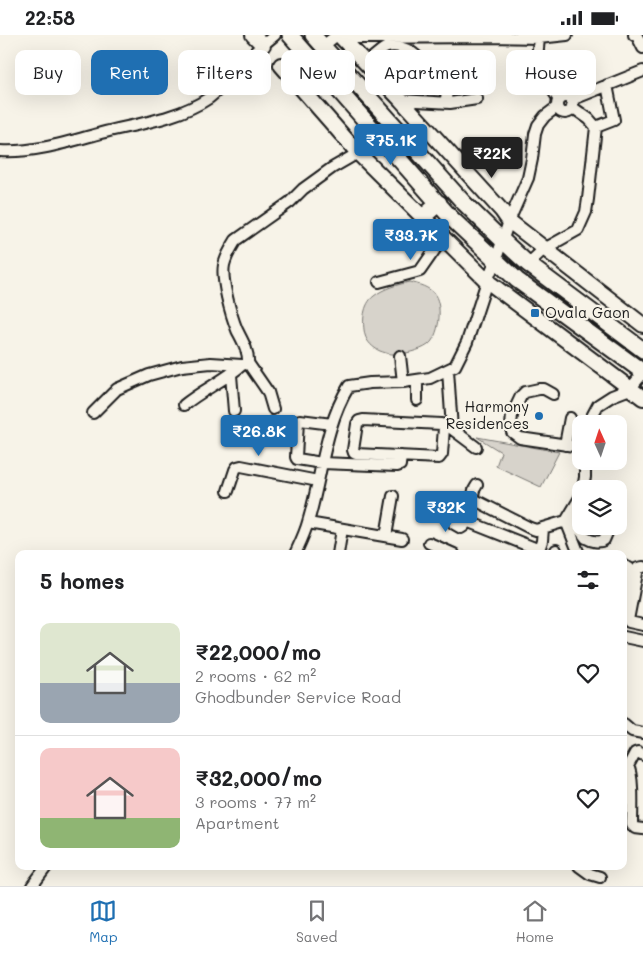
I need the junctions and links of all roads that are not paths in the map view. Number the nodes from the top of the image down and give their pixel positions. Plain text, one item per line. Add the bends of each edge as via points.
1 (253, 35) edge
2 (275, 35) edge
3 (290, 35) edge
4 (567, 35) edge
5 (636, 35) edge
6 (344, 36) edge
7 (524, 36) edge
8 (539, 38) junction
9 (318, 40) edge
10 (263, 45) junction
11 (643, 48) edge
12 (382, 50) edge
13 (408, 50) edge
14 (365, 62) edge
15 (643, 71) edge
16 (607, 85) junction
17 (307, 95) edge
18 (396, 95) edge
19 (446, 95) edge
20 (477, 99) dead end
21 (401, 100) junction
22 (446, 102) junction
23 (558, 104) junction
24 (571, 104) junction
25 (596, 127) junction
26 (0, 151) edge
27 (358, 153) junction
28 (520, 170) dead end
29 (528, 178) junction
30 (439, 203) junction
31 (423, 217) junction
32 (509, 221) junction
33 (442, 236) junction
34 (502, 240) junction
35 (544, 249) junction
36 (496, 259) junction
37 (528, 264) junction
38 (486, 281) junction
39 (379, 282) dead end
40 (643, 325) edge
41 (643, 350) edge
42 (400, 356) dead end
43 (245, 364) junction
44 (448, 369) junction
45 (643, 373) edge
46 (231, 375) junction
47 (417, 379) junction
48 (403, 382) junction
49 (630, 389) junction
50 (553, 394) dead end
51 (643, 398) edge
52 (417, 400) dead end
53 (184, 405) dead end
54 (273, 409) dead end
55 (234, 411) dead end
56 (93, 413) dead end
57 (593, 415) edge
58 (570, 417) dead end
59 (332, 424) junction
60 (565, 445) junction
61 (572, 446) edge
62 (476, 447) dead end
63 (401, 456) junction
64 (322, 463) junction
65 (318, 481) junction
66 (477, 485) dead end
67 (228, 491) dead end
68 (393, 496) dead end
69 (486, 506) junction
70 (460, 509) dead end
71 (572, 511) edge
72 (481, 515) dead end
73 (568, 518) junction
74 (572, 522) edge
75 (308, 523) junction
76 (342, 529) junction
77 (543, 529) junction
78 (583, 535) edge
79 (606, 535) edge
80 (386, 536) junction
81 (402, 539) dead end
82 (429, 543) dead end
83 (297, 550) edge
84 (339, 550) edge
85 (445, 550) edge
86 (579, 550) edge
87 (627, 567) edge
88 (643, 567) edge
89 (627, 588) edge
90 (640, 624) edge
91 (633, 639) edge
92 (627, 727) edge
93 (643, 733) edge
94 (643, 755) edge
95 (628, 790) edge
96 (643, 829) edge
97 (44, 870) edge
98 (584, 870) edge
99 (600, 877) dead end
100 (32, 886) edge

1 - 10 street
2 - 10 street
3 - 30 main road
4 - 8 street
5 - 11 street
6 - 7 street
6 - 9 street
6 - 14 street
7 - 8 street
8 - 23 street via 539,69
9 - 34 main road via 464,203
10 - 26 street via 208,98 179,113 63,144
12 - 13 street via 397,47
15 - 16 street
16 - 24 street
16 - 25 street via 614,120
17 - 27 street
18 - 21 street
19 - 22 street
20 - 22 street
21 - 22 street
21 - 32 street
23 - 24 street via 560,111 565,113 570,111
23 - 29 street via 538,125
24 - 25 street
25 - 35 street via 584,218 578,230
27 - 31 street
27 - 43 street via 303,189 290,203 236,240 230,249 223,280 249,355
28 - 29 street
29 - 32 street
30 - 31 main road
30 - 36 main road
31 - 33 street
32 - 34 street
32 - 35 street
33 - 38 street
33 - 39 street via 420,271
34 - 36 street
34 - 37 main road
35 - 37 street
35 - 40 street
36 - 38 street
36 - 45 main road via 517,280
37 - 41 main road
38 - 44 street via 467,343 455,366
38 - 49 street
42 - 48 street
43 - 46 street
43 - 54 street via 268,392
43 - 56 street via 182,366 149,375 117,389
44 - 47 street via 430,378
44 - 62 street via 452,429
45 - 49 street
46 - 53 street
46 - 55 street
47 - 48 street
47 - 52 street
48 - 59 street via 349,386
49 - 51 street
49 - 57 street via 598,405
50 - 60 street via 539,389 521,396 512,415 512,432 520,438
58 - 60 street
59 - 64 street
59 - 64 street via 300,420 298,423 297,459
60 - 61 street
63 - 63 street via 441,457 444,425 359,421 354,453
63 - 64 street via 397,467
64 - 65 street
65 - 67 street via 241,466 235,470
65 - 75 street
66 - 69 street via 473,495
68 - 80 street
69 - 72 street
69 - 77 street via 530,528
70 - 77 street via 454,519 457,526 461,528 470,522 537,549
71 - 73 street
73 - 74 street
73 - 77 street
73 - 86 street
75 - 76 street
75 - 83 street
76 - 80 street
76 - 84 street
78 - 79 street via 598,542
80 - 81 street
82 - 85 street
87 - 89 street via 631,573
88 - 90 street via 638,567 628,621
90 - 91 street
92 - 93 street
94 - 95 street via 635,753 628,766
95 - 96 street via 632,825
97 - 100 street
98 - 99 street

